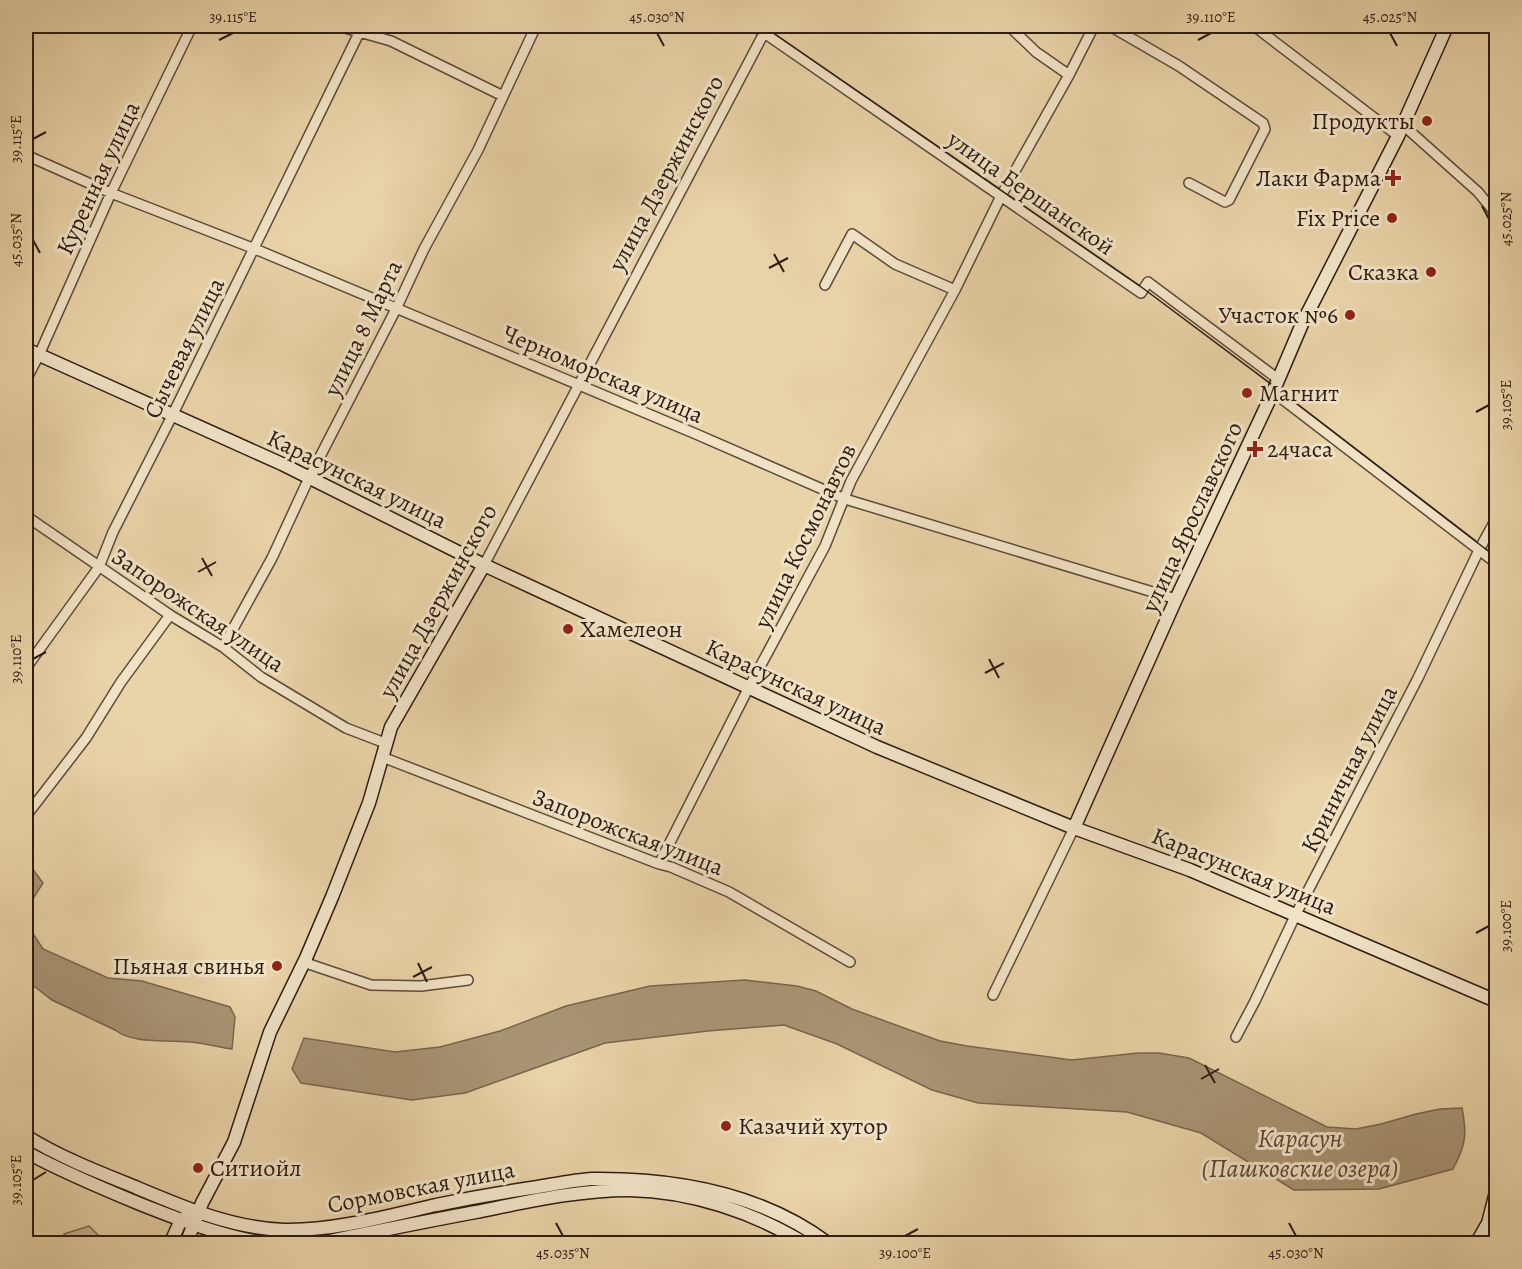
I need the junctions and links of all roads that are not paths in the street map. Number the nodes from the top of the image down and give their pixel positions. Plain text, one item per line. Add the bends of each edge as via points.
1 (192, 26) edge
2 (338, 26) edge
3 (536, 26) edge
4 (754, 26) edge
5 (1009, 26) edge
6 (1094, 26) edge
7 (1110, 26) edge
8 (1254, 26) edge
9 (1447, 26) edge
10 (765, 29) edge
11 (359, 33) junction
12 (1069, 75) junction
13 (503, 96) junction
14 (1401, 130) junction
15 (26, 155) edge
16 (1189, 183) dead end
17 (111, 193) junction
18 (1001, 196) junction
19 (1497, 214) edge
20 (255, 249) junction
21 (825, 285) dead end
22 (956, 290) junction
23 (396, 309) junction
24 (26, 349) edge
25 (39, 355) junction
26 (1278, 379) junction
27 (26, 380) edge
28 (578, 386) junction
29 (1273, 392) junction
30 (172, 416) junction
31 (309, 478) junction
32 (845, 499) junction
33 (26, 516) edge
34 (1497, 519) edge
35 (1479, 550) junction
36 (1497, 563) edge
37 (484, 565) junction
38 (99, 567) junction
39 (1176, 599) junction
40 (170, 615) junction
41 (223, 648) junction
42 (26, 668) edge
43 (748, 689) junction
44 (385, 743) junction
45 (382, 757) junction
46 (26, 816) edge
47 (1074, 828) junction
48 (659, 864) junction
49 (1296, 914) junction
50 (303, 962) junction
51 (850, 962) dead end
52 (468, 980) dead end
53 (993, 994) dead end
54 (1497, 1001) edge
55 (1236, 1037) dead end
56 (26, 1136) edge
57 (26, 1152) edge
58 (595, 1186) junction
59 (1497, 1192) edge
60 (198, 1211) junction
61 (181, 1220) junction
62 (194, 1225) junction
63 (170, 1244) edge
64 (186, 1244) edge
65 (273, 1244) edge
66 (315, 1244) edge
67 (806, 1244) edge
68 (829, 1244) edge
69 (1476, 1244) edge

1 - 17 street, Куренная улица
2 - 11 street
3 - 13 street, улица 8 Марта
4 - 10 street, улица Бершанской
5 - 12 street via 1036,52
6 - 12 street, улица Космонавтов
7 - 16 street via 1179,66 1263,123 1264,129 1229,200 1225,202
8 - 14 street
9 - 14 street, улица Ярославского
10 - 18 street, улица Бершанской
10 - 28 street, улица Дзержинского
11 - 13 street via 391,41
11 - 20 street, Сычевая улица
12 - 18 street, улица Космонавтов
13 - 23 street, улица 8 Марта
14 - 19 street via 1478,192
14 - 26 street, улица Ярославского
15 - 17 street, Черноморская улица
17 - 20 street, Черноморская улица
17 - 25 street, Куренная улица
18 - 22 street, улица Космонавтов
18 - 26 street, улица Бершанской via 1141,293 1149,282
20 - 23 street, Черноморская улица
20 - 30 street, Сычевая улица
21 - 22 street via 852,234 895,264
22 - 32 street, улица Космонавтов via 851,481
23 - 28 street, Черноморская улица
23 - 31 street, улица 8 Марта
24 - 25 street, Карасунская улица
25 - 27 street, Куренная улица
25 - 30 street, Карасунская улица
26 - 29 street, улица Ярославского
28 - 32 street, Черноморская улица
28 - 37 street, улица Дзержинского
29 - 35 street
29 - 39 street, улица Ярославского
30 - 31 street, Карасунская улица
30 - 38 street, Сычевая улица
31 - 37 street, Карасунская улица
31 - 41 street, улица 8 Марта via 272,558
32 - 39 street, Черноморская улица
32 - 43 street, улица Космонавтов via 825,546
33 - 38 street, Запорожская улица
34 - 35 street, Криничная улица
35 - 36 street
35 - 49 street, Криничная улица
37 - 43 street, Карасунская улица
37 - 44 street, улица Дзержинского
38 - 40 street, Запорожская улица
38 - 42 street, Сычевая улица
39 - 47 street, улица Ярославского
40 - 41 street, Запорожская улица
40 - 46 street via 86,738
41 - 44 street, Запорожская улица via 261,677 346,728
43 - 47 street, Карасунская улица
43 - 48 street, улица Космонавтов
44 - 45 street, улица Дзержинского
45 - 48 street, Запорожская улица
45 - 50 street, улица Дзержинского via 369,803
47 - 49 street, Карасунская улица
47 - 53 street, улица Ярославского
48 - 51 street, Запорожская улица via 729,892
49 - 54 street, Карасунская улица
49 - 55 street, Криничная улица
50 - 52 street via 371,986 421,986
50 - 60 street, улица Дзержинского via 270,1032 234,1142
56 - 60 street, Сормовская улица via 52,1152
57 - 61 street via 77,1178
58 - 60 street, Сормовская улица via 479,1196 308,1230 232,1224
58 - 66 street, Сормовская улица
58 - 67 street, Сормовская улица via 704,1202 765,1222
58 - 68 street, Сормовская улица via 674,1183 713,1191 770,1210
59 - 69 street via 1488,1223
60 - 61 street
60 - 62 street, улица Дзержинского
61 - 62 street
61 - 63 street
62 - 64 street, улица Дзержинского
62 - 65 street

